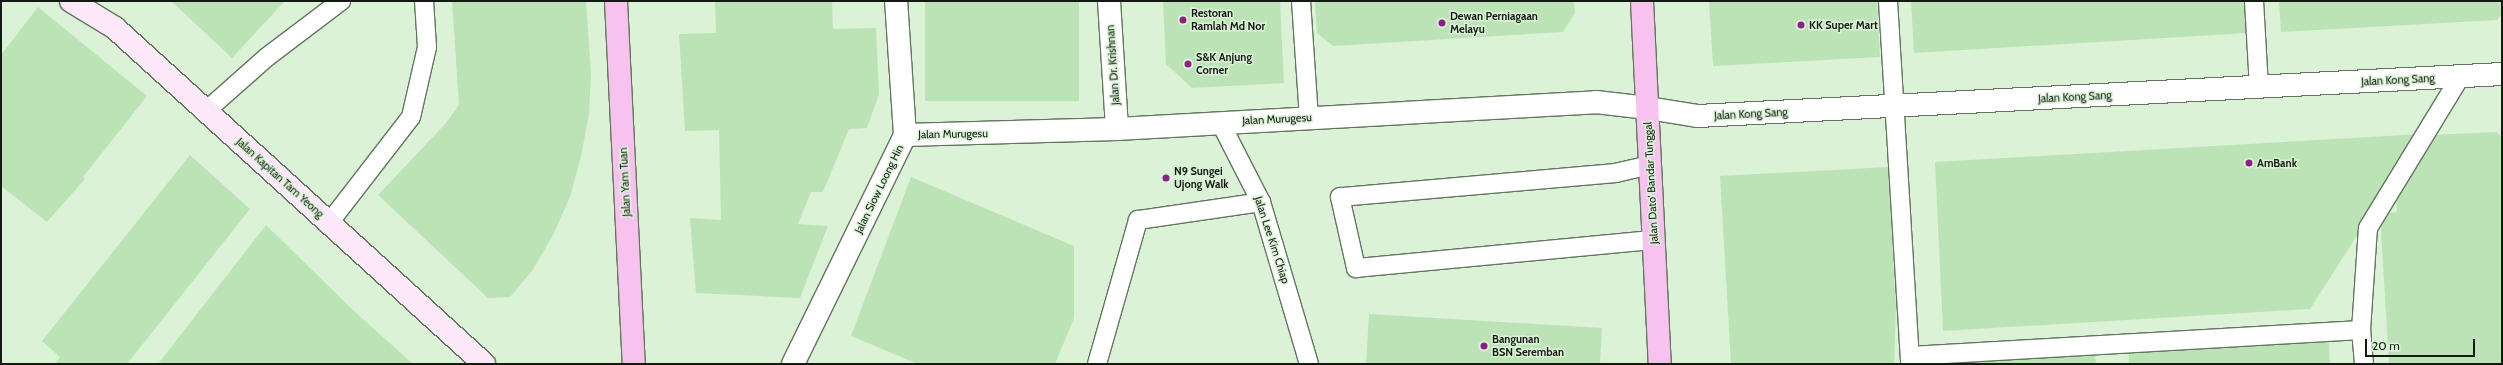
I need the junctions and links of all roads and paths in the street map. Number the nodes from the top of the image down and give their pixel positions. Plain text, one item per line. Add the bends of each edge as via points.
1 (71, 1) edge
2 (341, 1) edge
3 (424, 1) edge
4 (616, 1) edge
5 (896, 1) edge
6 (1109, 1) edge
7 (1301, 1) edge
8 (1642, 1) edge
9 (1888, 1) edge
10 (2254, 1) edge
11 (2502, 74) edge
12 (2460, 77) junction
13 (2259, 87) junction
14 (1894, 107) junction
15 (1648, 108) junction
16 (206, 111) junction
17 (1309, 118) junction
18 (1220, 122) junction
19 (1117, 130) junction
20 (905, 135) junction
21 (1650, 165) junction
22 (1262, 202) junction
23 (329, 223) junction
24 (1654, 240) junction
25 (2361, 330) junction
26 (1910, 360) edge
27 (484, 364) edge
28 (634, 364) edge
29 (793, 364) edge
30 (1097, 364) edge
31 (1309, 364) edge
32 (1660, 364) edge
33 (2364, 364) edge

1 - 16 main road, Jalan Kapitan Tam Yeong via 115,28
2 - 16 lane via 267,57
3 - 23 lane via 427,47 411,117
4 - 28 highway, Jalan Yam Tuan
5 - 20 street, Jalan Siow Loong Hin
6 - 19 street, Jalan Dr. Krishnan
7 - 17 lane
8 - 15 highway, Jalan Dato' Bandar Tunggal
9 - 14 lane
10 - 13 lane
11 - 12 street, Jalan Kong Sang
12 - 13 street, Jalan Kong Sang
12 - 25 lane via 2368,228
13 - 14 street, Jalan Kong Sang
14 - 15 street, Jalan Kong Sang via 1698,116
14 - 26 lane
15 - 17 street, Jalan Murugesu via 1596,102
15 - 21 highway, Jalan Dato' Bandar Tunggal
16 - 23 main road, Jalan Kapitan Tam Yeong
17 - 18 street, Jalan Murugesu
18 - 19 street, Jalan Murugesu
18 - 22 lane, Jalan Lee Kim Chiap
19 - 20 street, Jalan Murugesu
20 - 29 street, Jalan Siow Loong Hin
21 - 24 highway, Jalan Dato' Bandar Tunggal
21 - 24 lane via 1616,173 1340,197 1356,268
22 - 30 lane via 1138,220
22 - 31 lane, Jalan Lee Kim Chiap
23 - 27 main road, Jalan Kapitan Tam Yeong
24 - 32 highway, Jalan Dato' Bandar Tunggal
25 - 26 lane
25 - 33 lane

